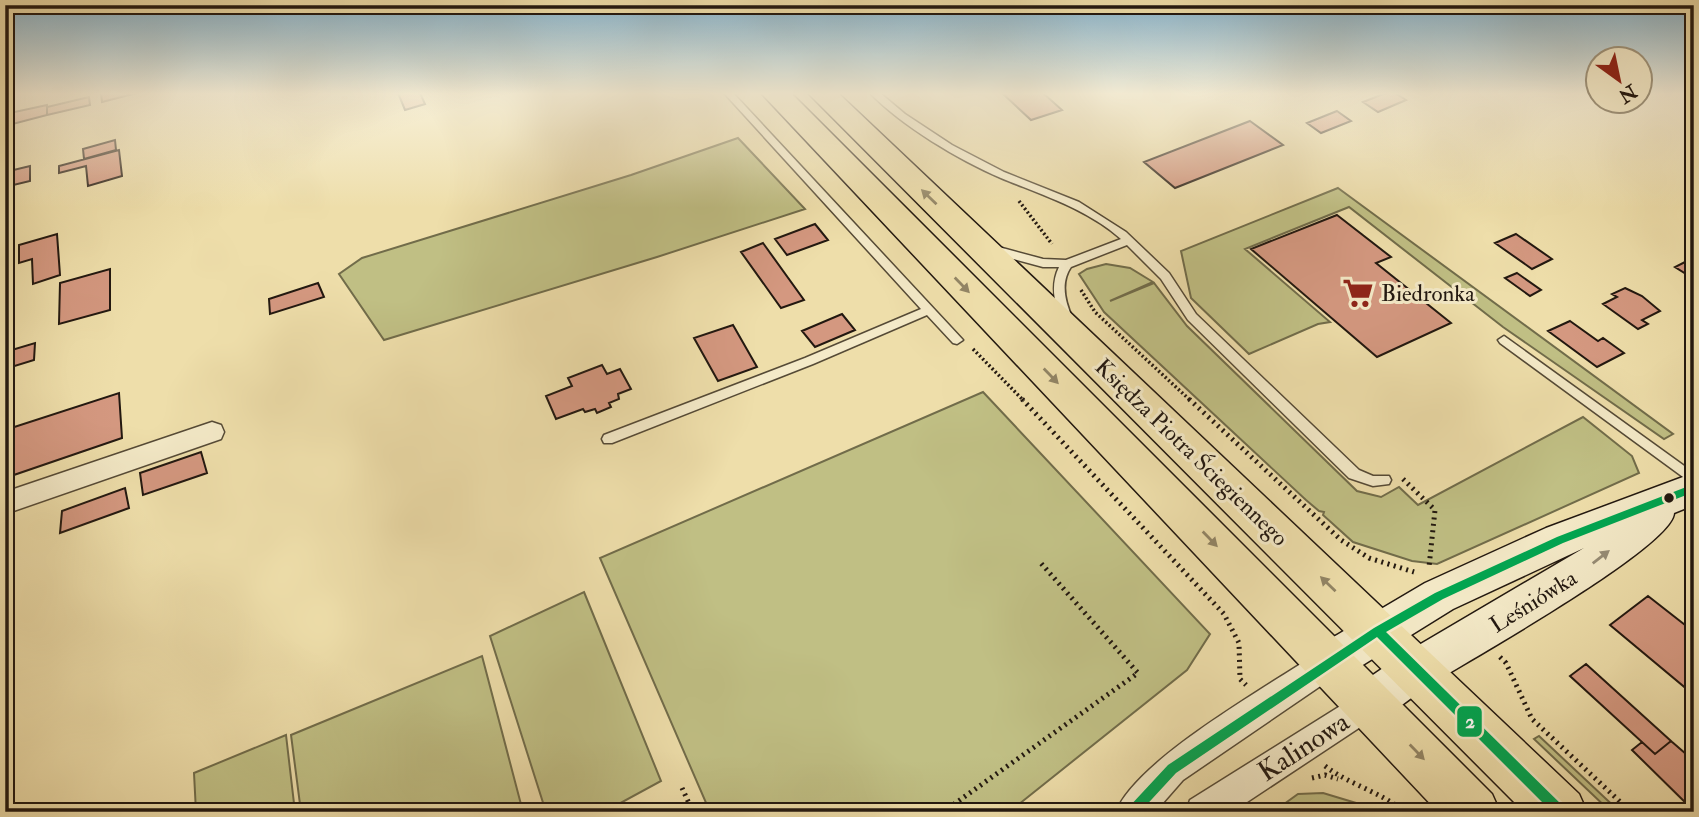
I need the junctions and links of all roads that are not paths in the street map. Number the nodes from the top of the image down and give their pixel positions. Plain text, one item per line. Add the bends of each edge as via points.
1 (763, 131) edge
2 (812, 131) edge
3 (861, 131) edge
4 (924, 131) edge
5 (1129, 240) junction
6 (978, 244) junction
7 (1067, 264) junction
8 (929, 310) junction
9 (957, 340) road end
10 (1504, 340) dead end
11 (1081, 344) junction
12 (212, 432) dead end
13 (608, 439) dead end
14 (1384, 480) dead end
15 (1693, 486) edge
16 (5, 503) edge
17 (1378, 631) junction
18 (1330, 662) junction
19 (1417, 669) junction
20 (1369, 703) junction
21 (1132, 812) edge
22 (1202, 812) edge
23 (1474, 812) edge
24 (1561, 812) edge

1 - 8 lane
2 -> 18 main road, Księdza Piotra Ściegiennego
6 -> 3 main road, Księdza Piotra Ściegiennego
4 - 5 lane via 1001,174 1074,204
5 - 7 lane
5 - 14 lane via 1165,276 1192,317 1354,474
6 - 7 lane via 1034,261
6 - 11 main road, Księdza Piotra Ściegiennego
7 - 11 lane via 1059,279 1060,296
8 - 9 lane
8 - 13 lane
10 - 15 lane via 1597,406
17 -> 11 main road, Księdza Piotra Ściegiennego
12 - 16 street
15 - 17 street, Leśniówka via 1434,584
19 -> 15 street, Leśniówka via 1592,565
17 - 18 street
17 - 19 main road, Księdza Piotra Ściegiennego
18 - 20 main road, Księdza Piotra Ściegiennego
18 - 21 street via 1172,769
19 - 20 street, Leśniówka
19 - 24 main road, Księdza Piotra Ściegiennego
20 - 22 street, Kalinowa
20 -> 23 main road, Księdza Piotra Ściegiennego

